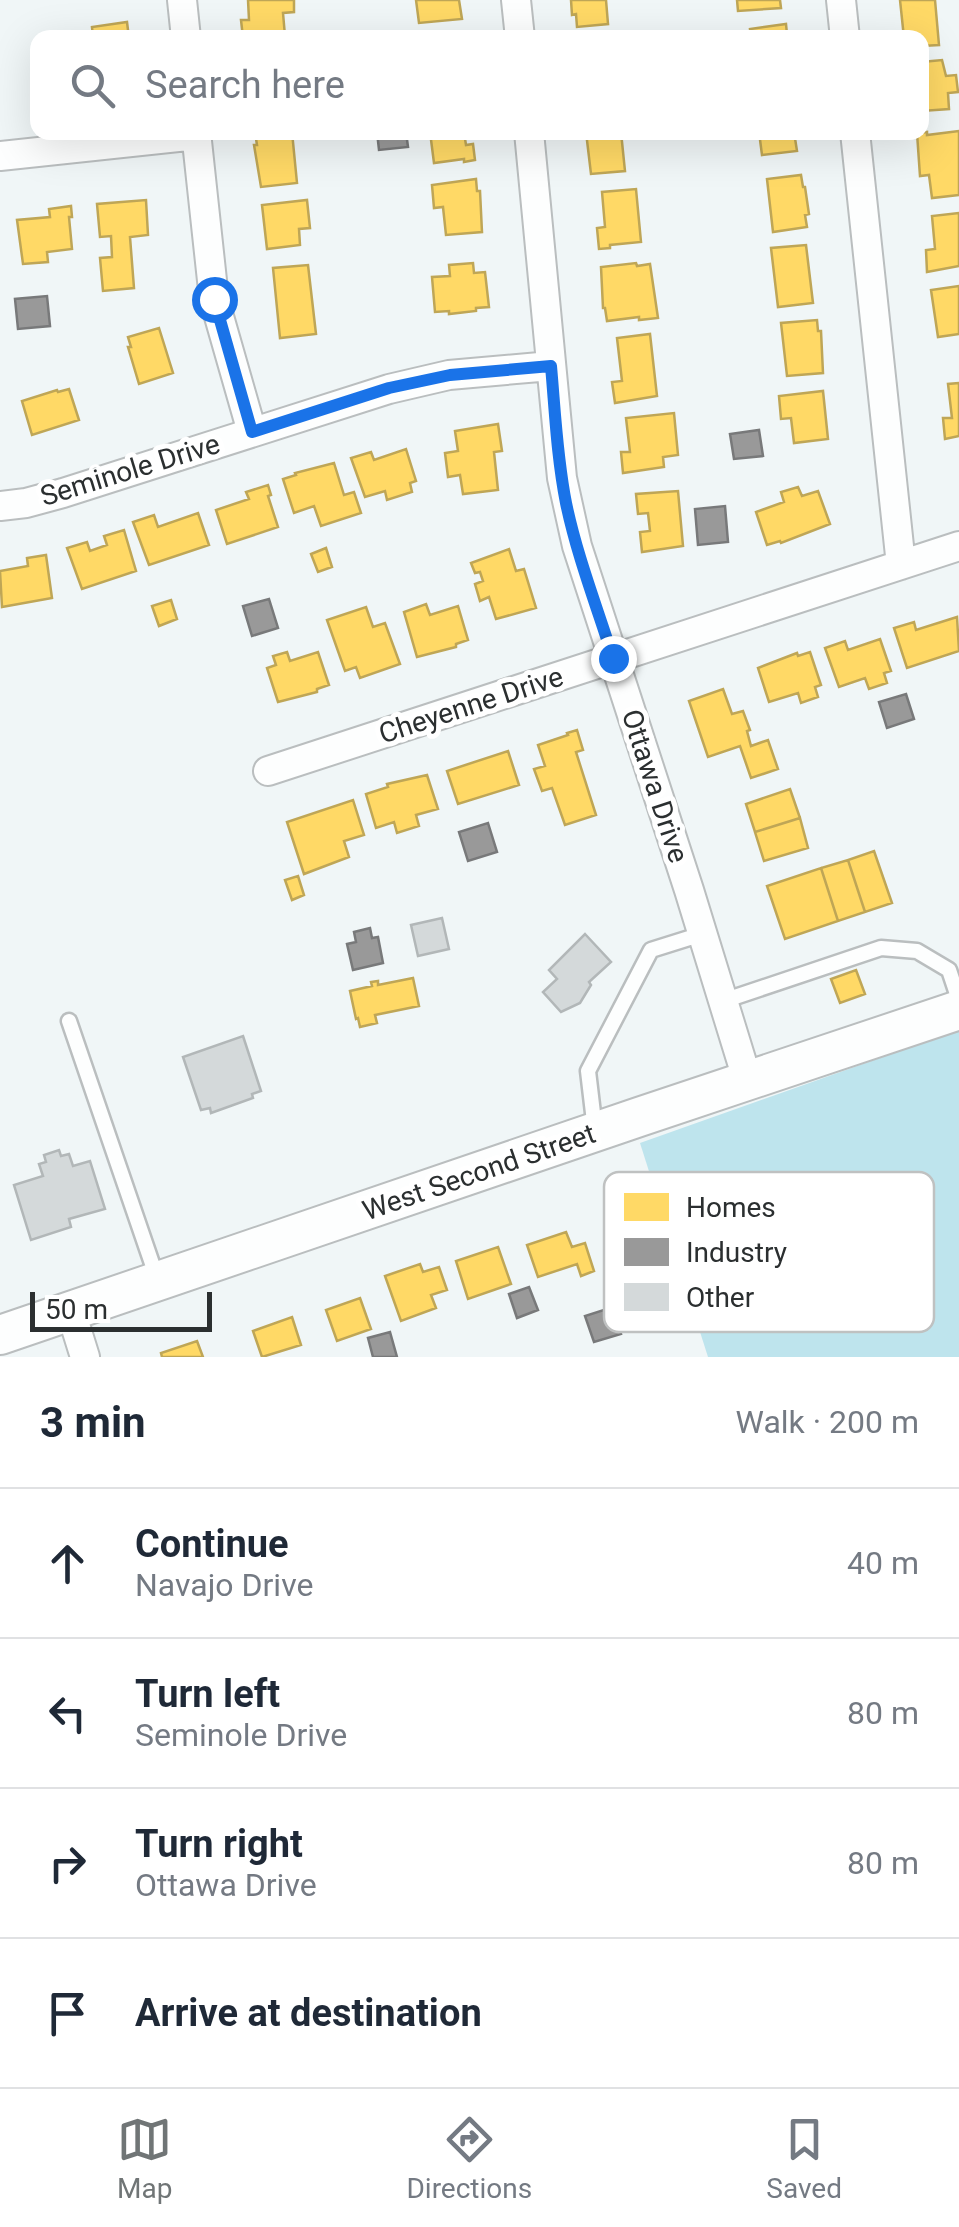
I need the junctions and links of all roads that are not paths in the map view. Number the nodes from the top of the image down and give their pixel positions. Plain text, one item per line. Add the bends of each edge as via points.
1 (182, 0) edge
2 (516, 0) edge
3 (842, 0) edge
4 (185, 30) edge
5 (519, 30) edge
6 (844, 30) edge
7 (143, 140) edge
8 (198, 140) edge
9 (529, 140) edge
10 (856, 140) edge
11 (0, 156) edge
12 (551, 366) junction
13 (252, 432) junction
14 (0, 506) edge
15 (959, 546) edge
16 (902, 565) junction
17 (613, 658) junction
18 (268, 771) dead end
19 (702, 934) junction
20 (959, 1000) edge
21 (723, 1001) junction
22 (959, 1010) edge
23 (69, 1021) dead end
24 (748, 1082) junction
25 (596, 1132) junction
26 (158, 1282) junction
27 (71, 1312) junction
28 (2, 1329) edge
29 (85, 1357) edge

1 - 4 street
2 - 5 street
3 - 6 street
7 - 11 street
8 - 13 street via 214,299
9 - 12 street, Ottawa Drive
10 - 16 street
12 - 13 street, Seminole Drive via 389,388
12 - 17 street, Ottawa Drive via 566,504
13 - 14 street, Seminole Drive
15 - 16 street, Cheyenne Drive
16 - 17 street, Cheyenne Drive
17 - 18 street, Cheyenne Drive
17 - 19 street, Ottawa Drive
19 - 21 street, Ottawa Drive
19 - 25 lane via 651,950 588,1070
20 - 21 lane via 949,970 917,951 881,948
21 - 24 street, Ottawa Drive
22 - 24 main road, West Second Street
23 - 26 lane
24 - 25 main road, West Second Street
25 - 26 main road, West Second Street
26 - 27 main road, West Second Street
27 - 28 main road, West Second Street
27 - 29 street

